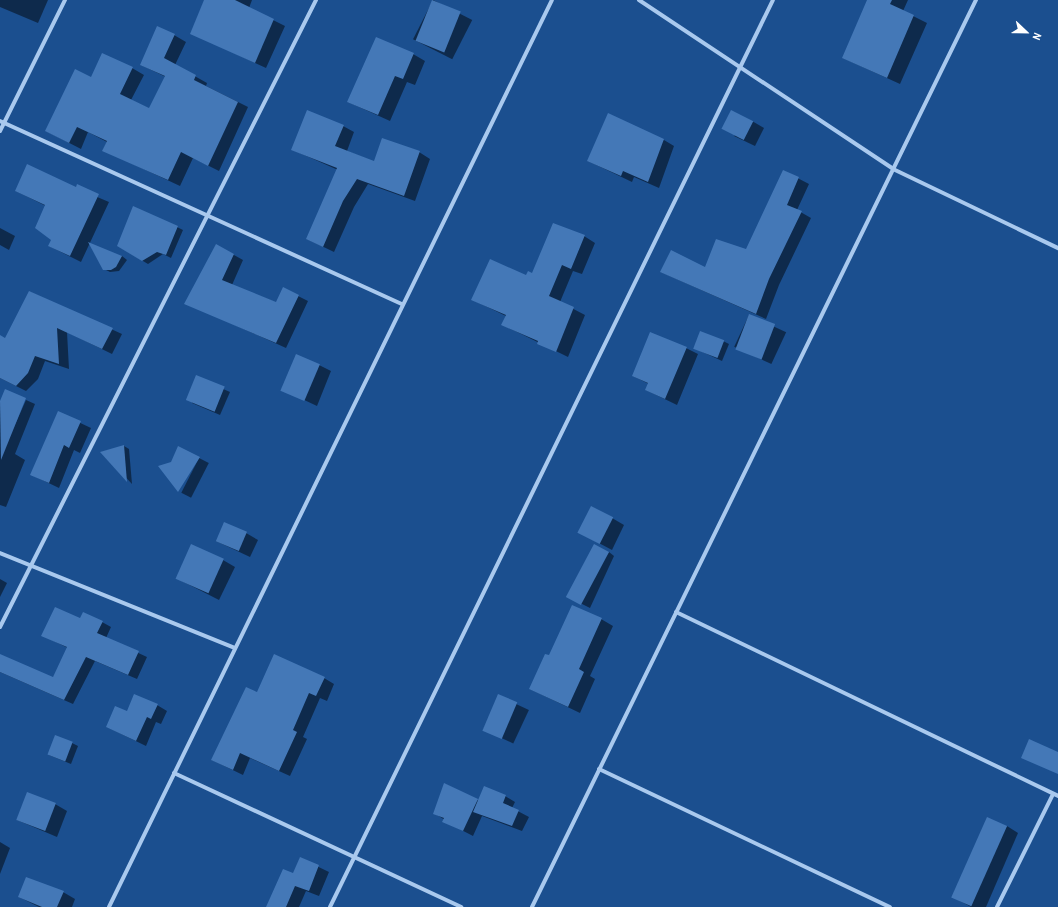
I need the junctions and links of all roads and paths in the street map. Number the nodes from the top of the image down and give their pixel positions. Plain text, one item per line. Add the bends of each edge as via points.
1 (65, 0) edge
2 (316, 0) edge
3 (552, 0) edge
4 (639, 0) edge
5 (773, 0) edge
6 (976, 0) edge
7 (740, 67) junction
8 (2, 122) edge
9 (0, 131) edge
10 (893, 169) junction
11 (209, 216) junction
12 (1058, 248) edge
13 (402, 304) junction
14 (0, 553) edge
15 (30, 564) junction
16 (676, 612) junction
17 (0, 627) edge
18 (235, 648) junction
19 (599, 770) junction
20 (174, 773) junction
21 (1053, 794) junction
22 (1058, 796) edge
23 (354, 857) junction
24 (109, 907) edge
25 (330, 907) edge
26 (461, 907) edge
27 (532, 907) edge
28 (890, 907) edge
29 (997, 907) edge

1 - 8 street
2 - 11 street
3 - 13 street
4 - 7 street
5 - 7 street
6 - 10 street
7 - 10 street
7 - 23 street
8 - 9 street
8 - 11 street
10 - 12 street
10 - 16 street
11 - 13 street
11 - 15 street
13 - 18 street
14 - 15 street
15 - 17 street
15 - 18 street
16 - 19 street
16 - 21 street
18 - 20 street
19 - 27 street
19 - 28 street
20 - 23 street
20 - 24 street
21 - 22 street
21 - 29 street
23 - 25 street
23 - 26 street

